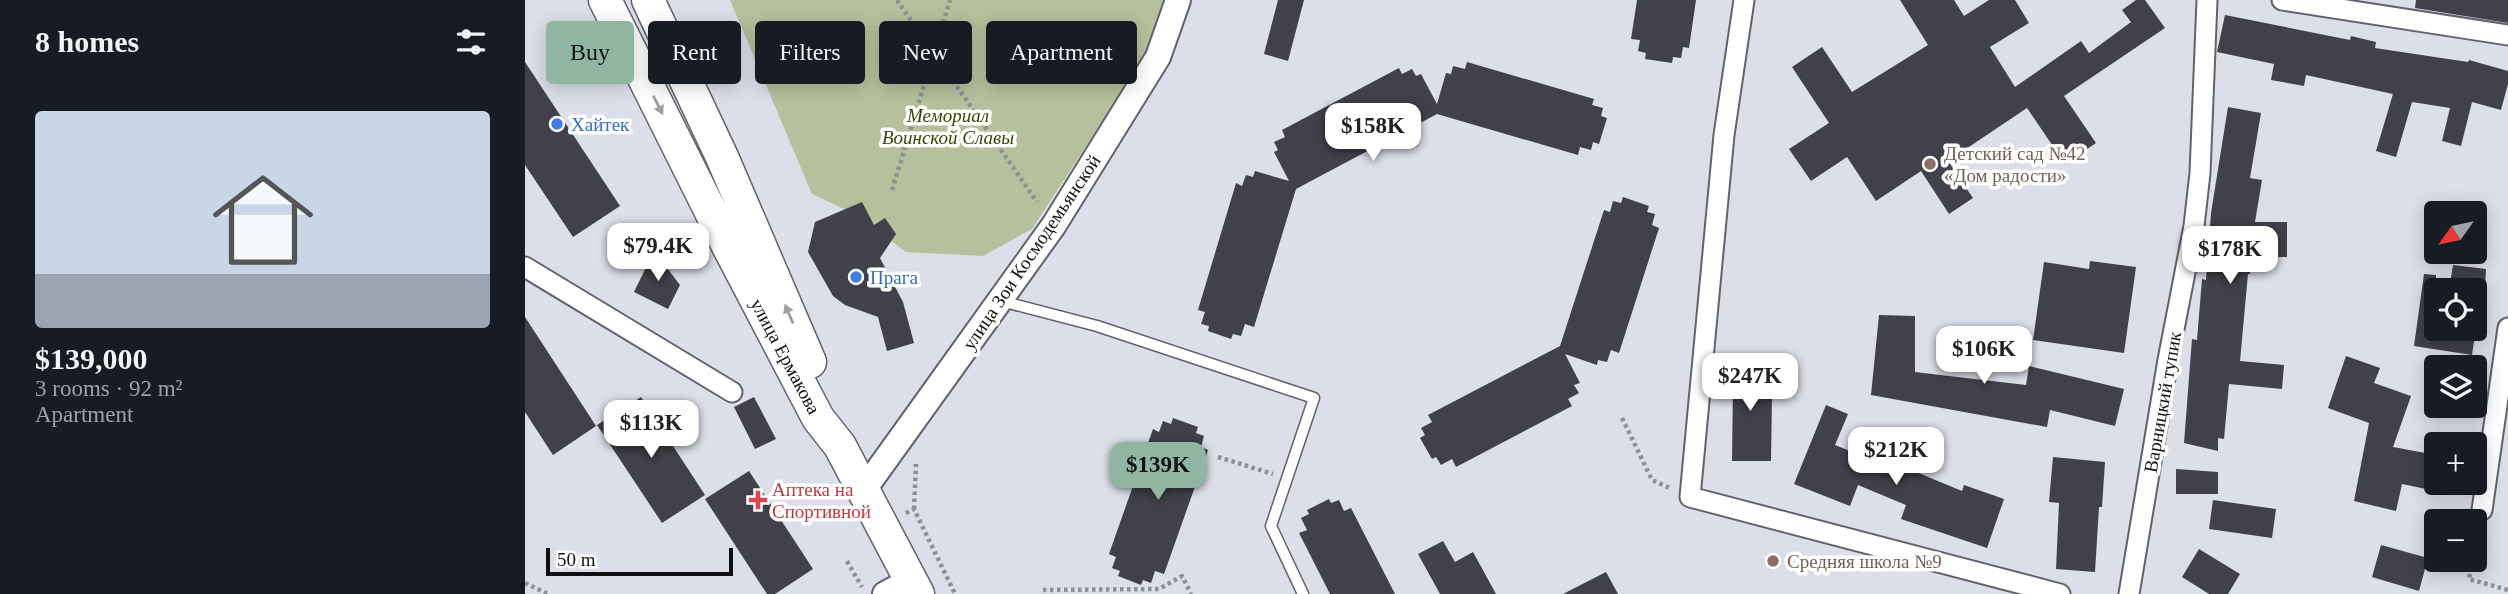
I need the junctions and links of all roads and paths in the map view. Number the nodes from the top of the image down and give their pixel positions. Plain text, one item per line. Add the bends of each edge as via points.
1 (605, 0) edge
2 (648, 0) edge
3 (897, 0) edge
4 (950, 0) edge
5 (1178, 0) edge
6 (1744, 0) edge
7 (2207, 0) edge
8 (2282, 0) edge
9 (911, 21) edge
10 (943, 21) edge
11 (2508, 35) edge
12 (923, 84) edge
13 (954, 84) edge
14 (892, 190) dead end
15 (1037, 202) dead end
16 (525, 267) edge
17 (1001, 301) junction
18 (2508, 328) edge
19 (732, 392) dead end
20 (1622, 418) dead end
21 (840, 446) junction
22 (1219, 457) dead end
23 (916, 464) dead end
24 (1287, 478) junction
25 (863, 491) junction
26 (1690, 497) junction
27 (914, 509) dead end
28 (2482, 509) edge
29 (847, 561) dead end
30 (2470, 572) edge
31 (525, 583) edge
32 (905, 589) edge
33 (1042, 590) dead end
34 (2508, 590) edge
35 (548, 594) edge
36 (866, 594) edge
37 (1191, 594) edge
38 (1303, 594) edge
39 (2060, 594) edge
40 (2129, 594) edge

1 -> 21 main road, улица Ермакова via 728,246 812,405
21 -> 2 main road, улица Ермакова via 832,412 722,157
3 - 9 path
4 - 10 path
5 - 17 street, улица Зои Космодемьянской via 1158,57
6 - 26 street via 1724,135
7 - 40 street, Варницкий тупик via 2194,226
8 - 11 street
12 - 14 path
13 - 15 path
16 - 19 street
17 - 24 lane via 1097,326 1314,398
17 - 25 street, улица Зои Космодемьянской
18 - 28 street
20 - 26 path via 1652,480
21 - 25 main road, улица Ермакова
22 - 24 path
23 - 27 path
24 - 38 lane via 1271,526
25 - 32 main road, улица Ермакова
26 - 39 street
29 - 36 path
30 - 34 path via 2469,579
31 - 35 path
33 - 37 path via 1159,589 1182,576

